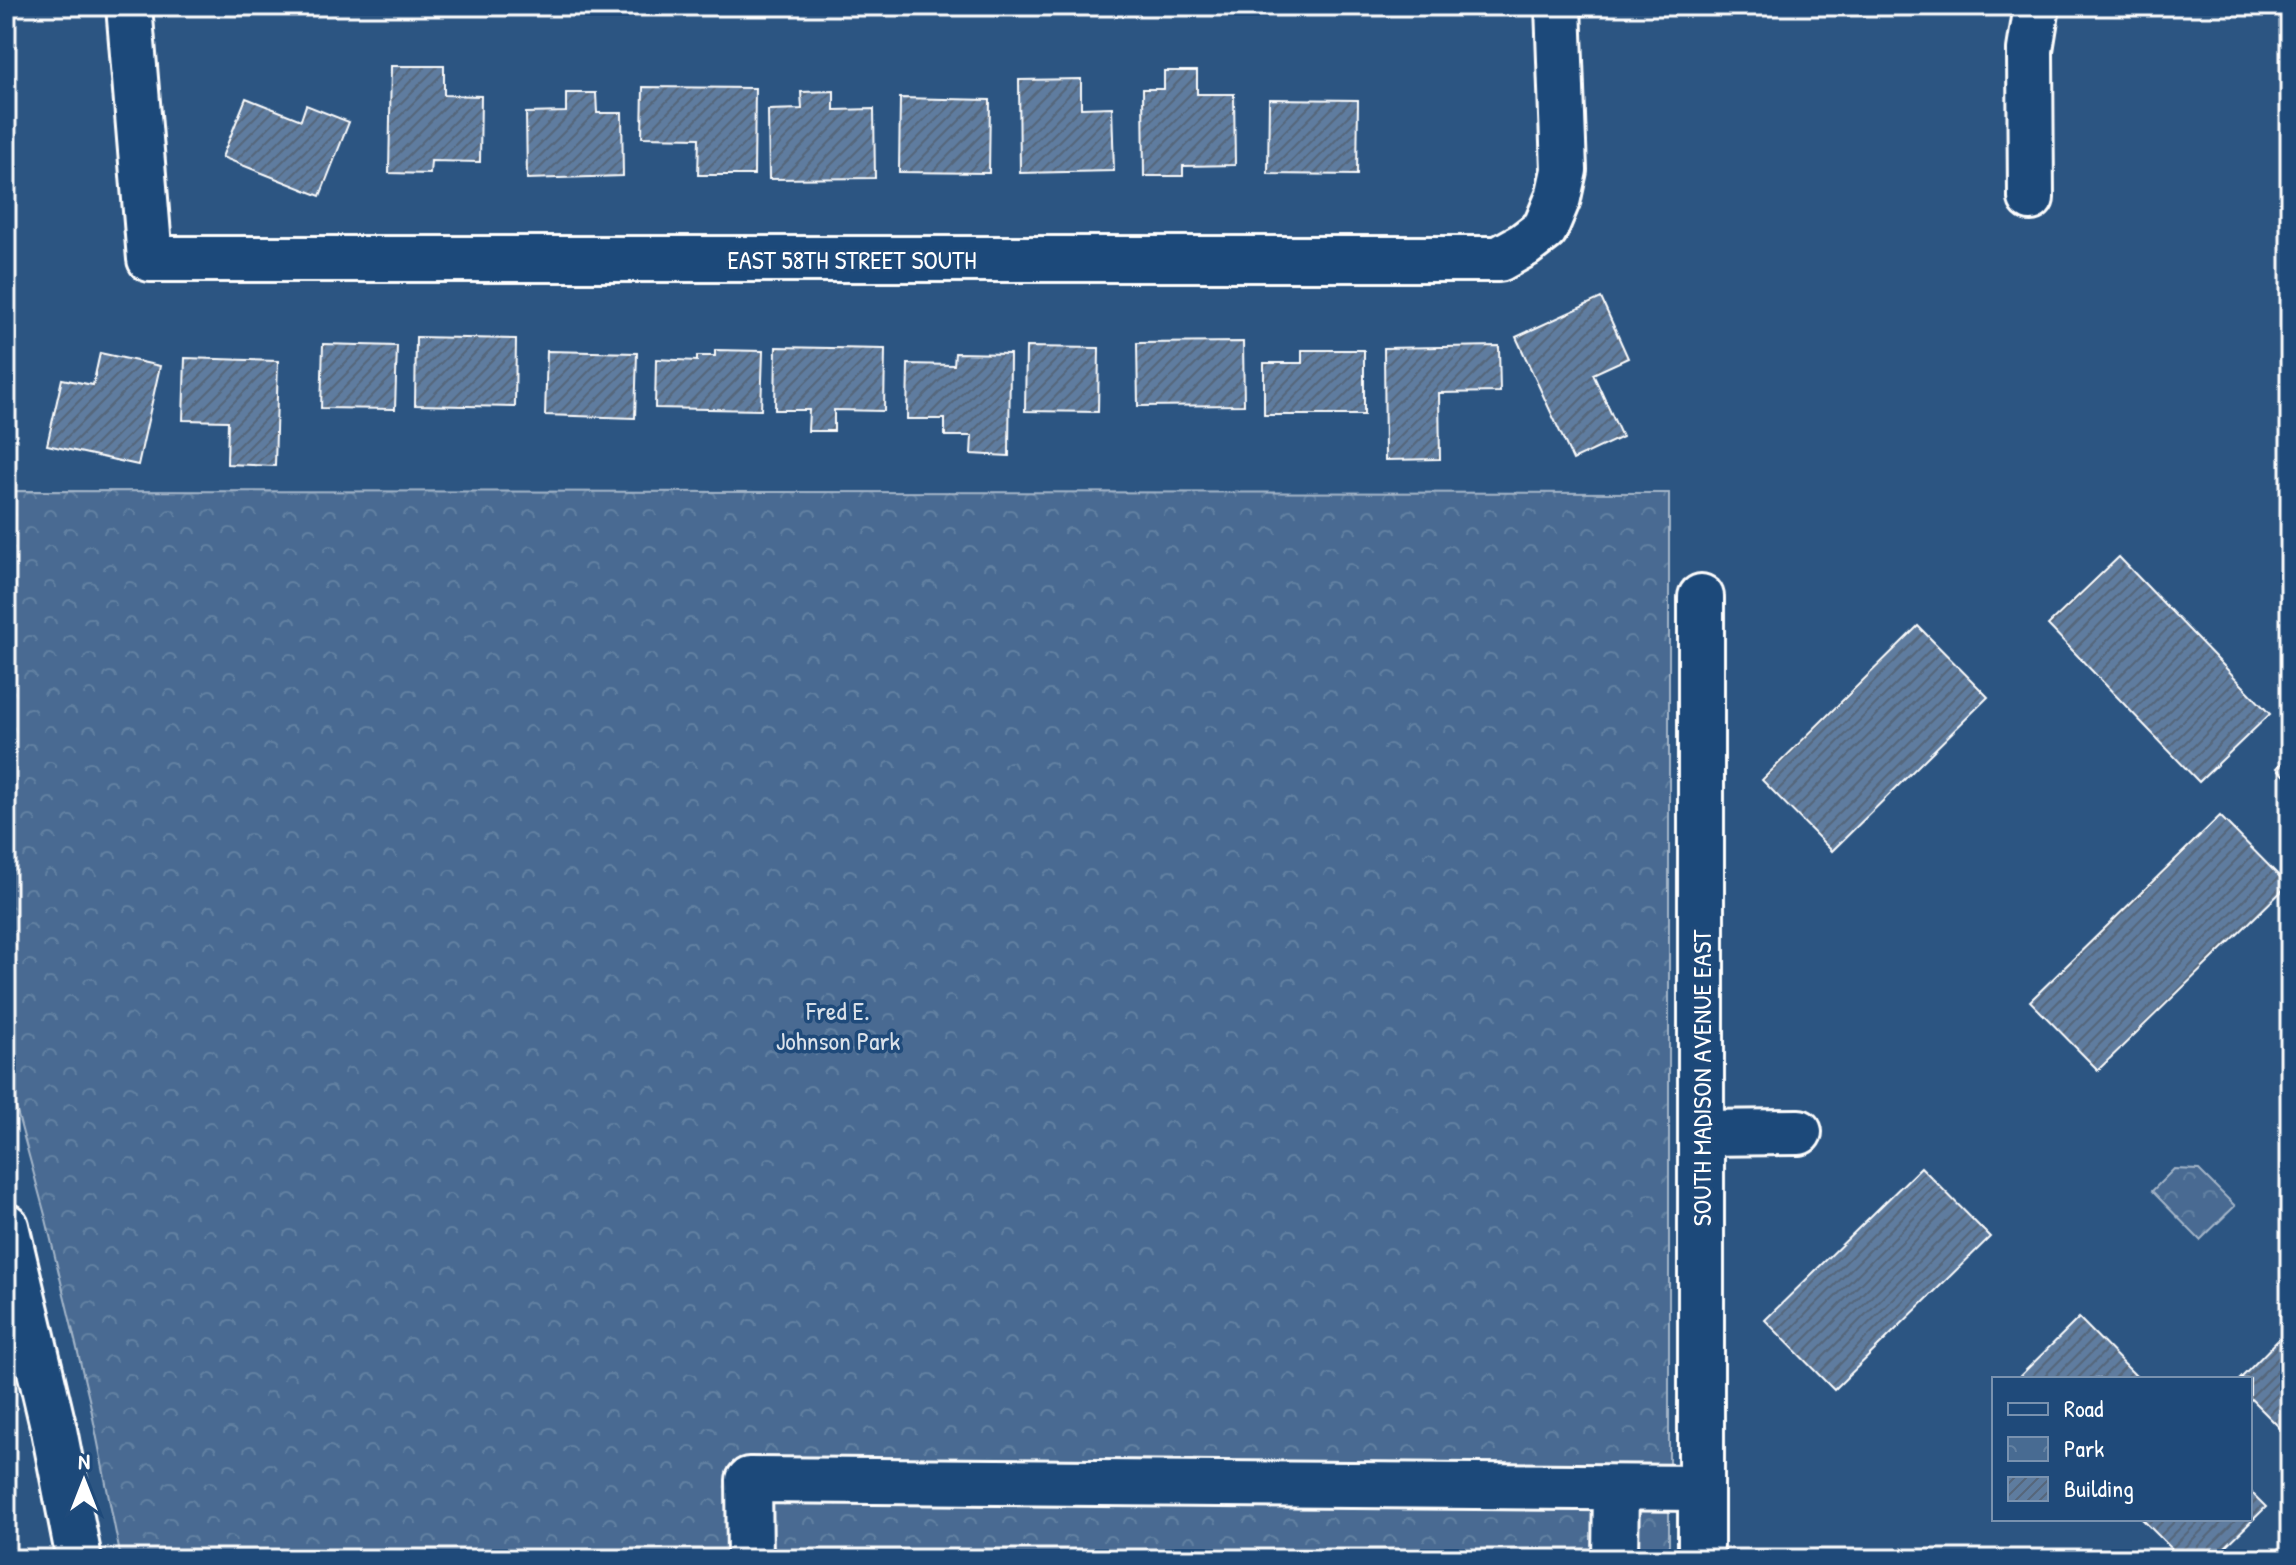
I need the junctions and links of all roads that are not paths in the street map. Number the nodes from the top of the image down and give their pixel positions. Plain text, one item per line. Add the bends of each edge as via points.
1 (129, 6) edge
2 (1558, 6) edge
3 (2037, 6) edge
4 (2031, 198) dead end
5 (1701, 597) dead end
6 (1799, 1132) dead end
7 (1701, 1133) junction
8 (6, 1226) edge
9 (1616, 1488) junction
10 (1701, 1488) junction
11 (79, 1559) edge
12 (750, 1559) edge
13 (1615, 1559) edge
14 (1701, 1559) edge

1 - 2 street, EAST 58TH STREET SOUTH via 150,259 1499,259 1545,229 1558,198 1564,170
3 - 4 street via 2030,50
5 - 7 street, SOUTH MADISON AVENUE EAST
6 - 7 street
7 - 10 street, SOUTH MADISON AVENUE EAST
8 - 11 street
9 - 10 street
9 - 12 street via 749,1480
9 - 13 street
10 - 14 street, SOUTH MADISON AVENUE EAST

